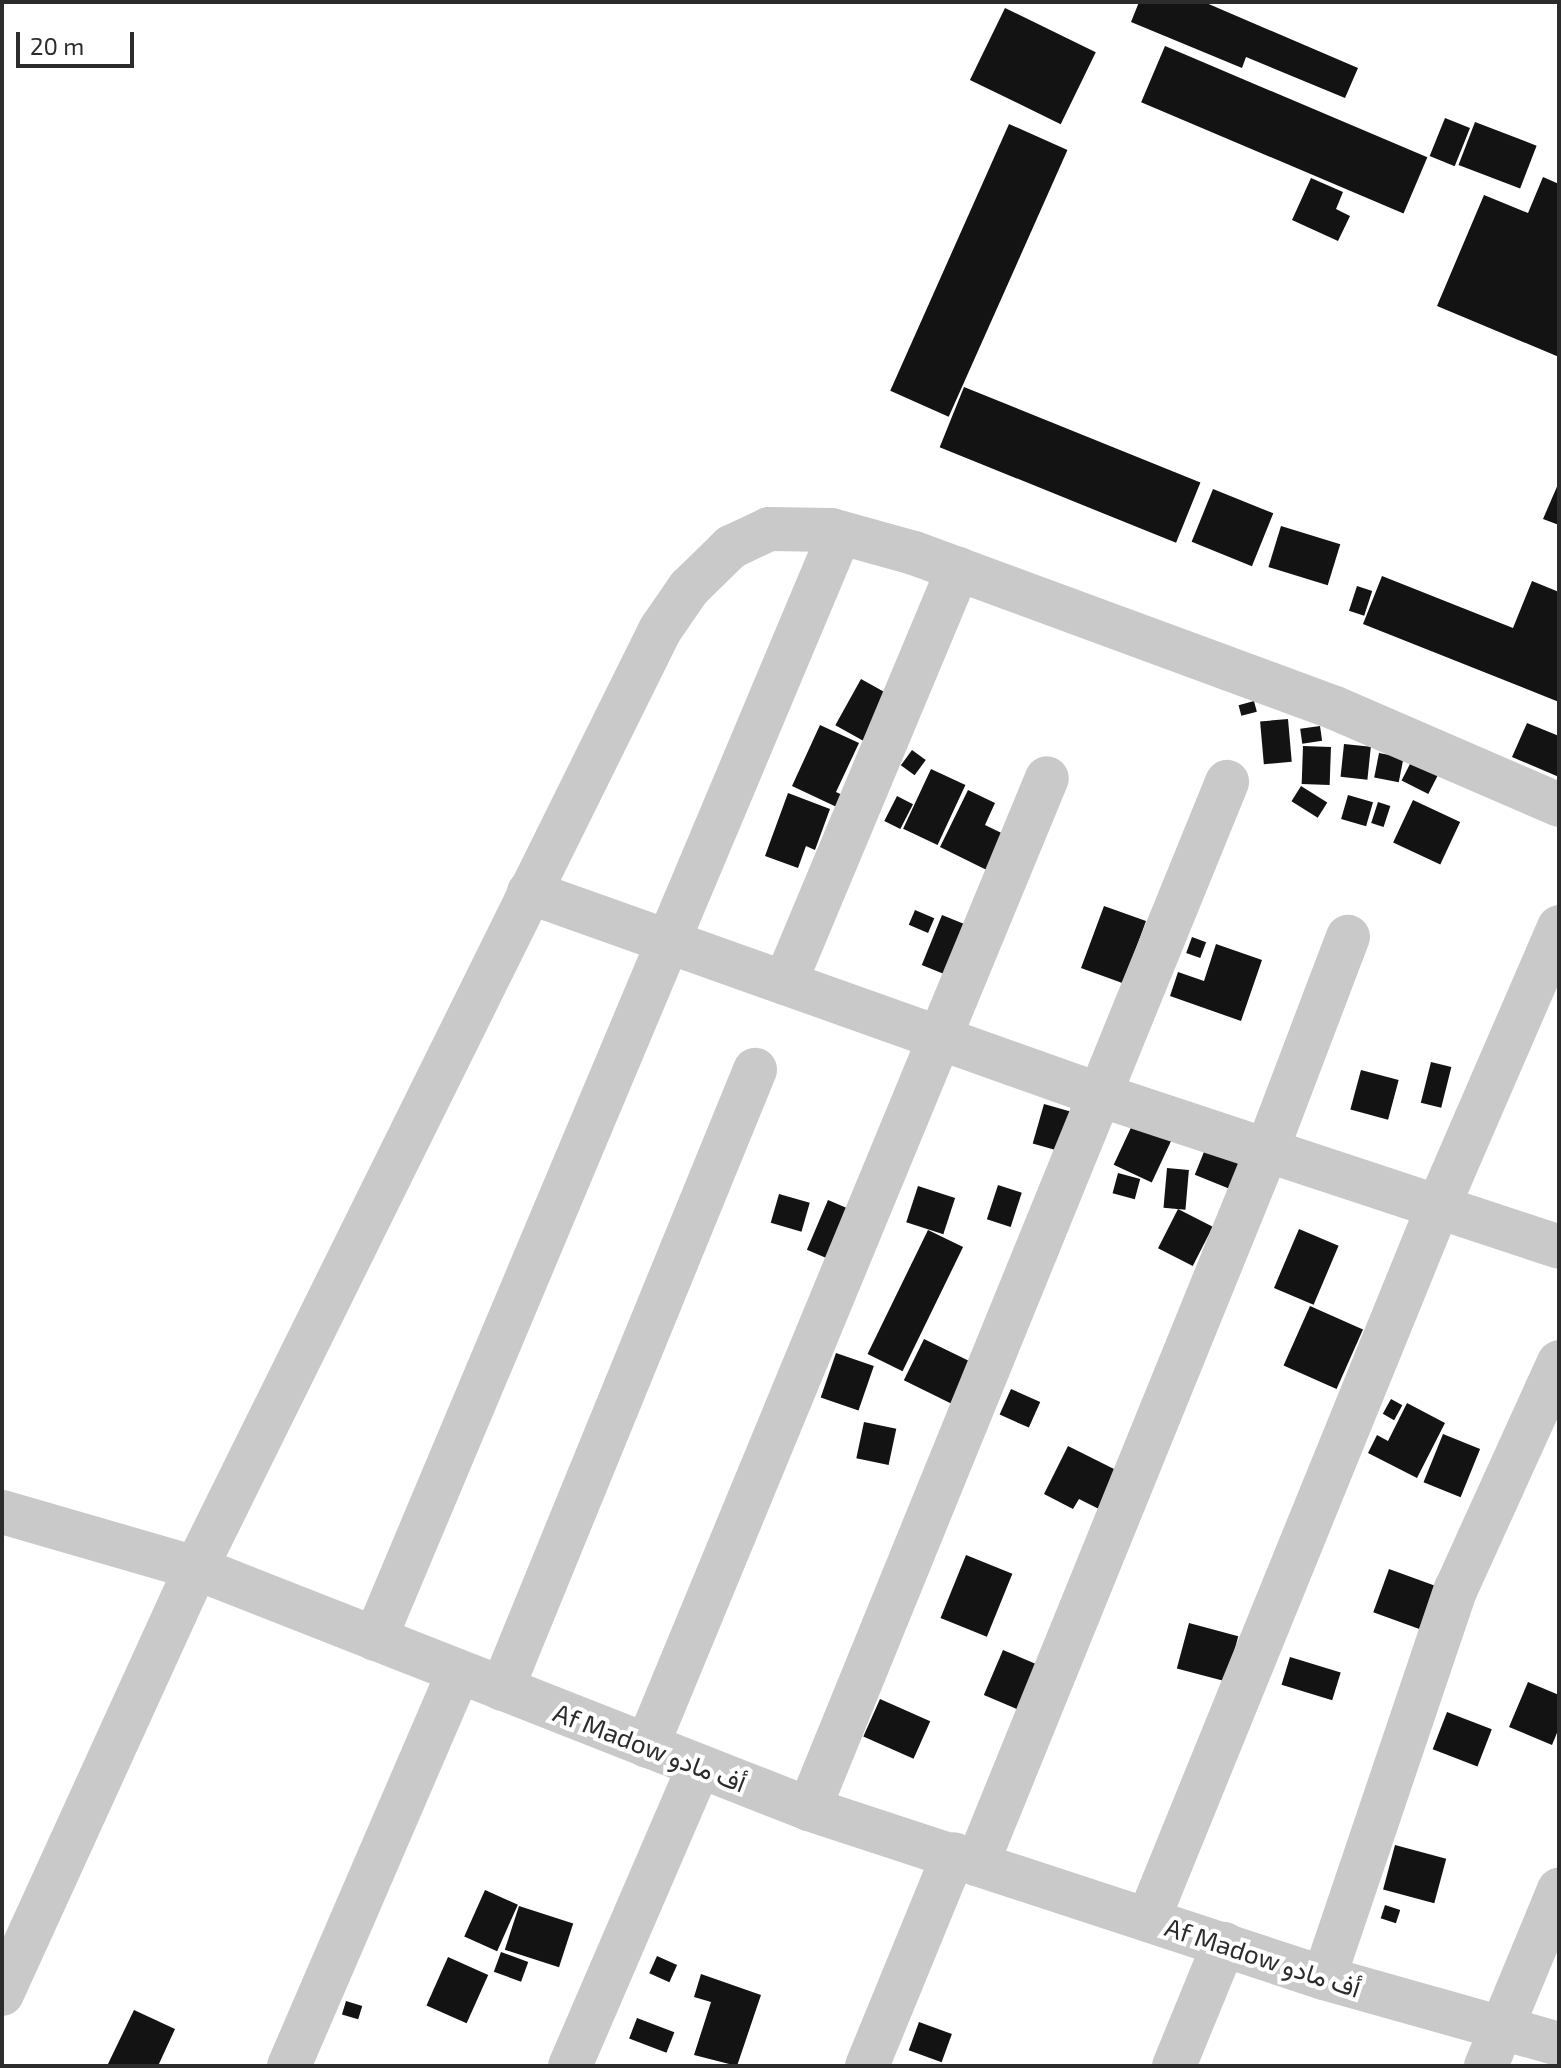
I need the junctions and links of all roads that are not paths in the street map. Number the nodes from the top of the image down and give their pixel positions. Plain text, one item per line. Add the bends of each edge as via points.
1 (840, 533) junction
2 (958, 569) junction
3 (1047, 778) dead end
4 (1227, 782) dead end
5 (1559, 805) edge
6 (529, 892) junction
7 (1559, 927) edge
8 (1348, 937) dead end
9 (670, 942) junction
10 (785, 983) junction
11 (939, 1037) junction
12 (755, 1070) dead end
13 (1103, 1096) junction
14 (1267, 1150) junction
15 (1438, 1207) junction
16 (1559, 1247) edge
17 (1559, 1362) edge
18 (2, 1512) edge
19 (196, 1568) junction
20 (375, 1639) junction
21 (459, 1672) junction
22 (502, 1689) junction
23 (647, 1746) junction
24 (699, 1767) junction
25 (809, 1809) junction
26 (966, 1859) junction
27 (1559, 1890) edge
28 (1148, 1920) junction
29 (1224, 1944) junction
30 (1324, 1978) junction
31 (2, 1994) edge
32 (1559, 2044) edge
33 (1494, 2047) edge
34 (289, 2066) edge
35 (570, 2066) edge
36 (867, 2066) edge
37 (1174, 2066) edge

1 - 2 street
1 - 6 street via 769,529 731,547 689,588 660,630
1 - 9 street
2 - 5 street via 1335,708
2 - 10 street
3 - 11 street
4 - 13 street
6 - 9 street
6 - 19 street
7 - 15 street
8 - 14 street
9 - 10 street
9 - 20 street
10 - 11 street
11 - 13 street
11 - 23 street
12 - 22 street
13 - 14 street
13 - 25 street
14 - 15 street
14 - 26 street
15 - 16 street
15 - 28 street
17 - 30 street via 1456,1589
18 - 19 street, Af Madow أف مادو
19 - 20 street, Af Madow أف مادو
19 - 31 street
20 - 21 street, Af Madow أف مادو
21 - 22 street, Af Madow أف مادو
21 - 34 street
22 - 23 street, Af Madow أف مادو
23 - 24 street, Af Madow أف مادو
24 - 25 street, Af Madow أف مادو
24 - 35 street
25 - 26 street, Af Madow أف مادو
26 - 28 street, Af Madow أف مادو
26 - 36 street
27 - 33 street
28 - 29 street, Af Madow أف مادو
29 - 30 street, Af Madow أف مادو
29 - 37 street
30 - 33 street, Af Madow أف مادو
32 - 33 street, Af Madow أف مادو

